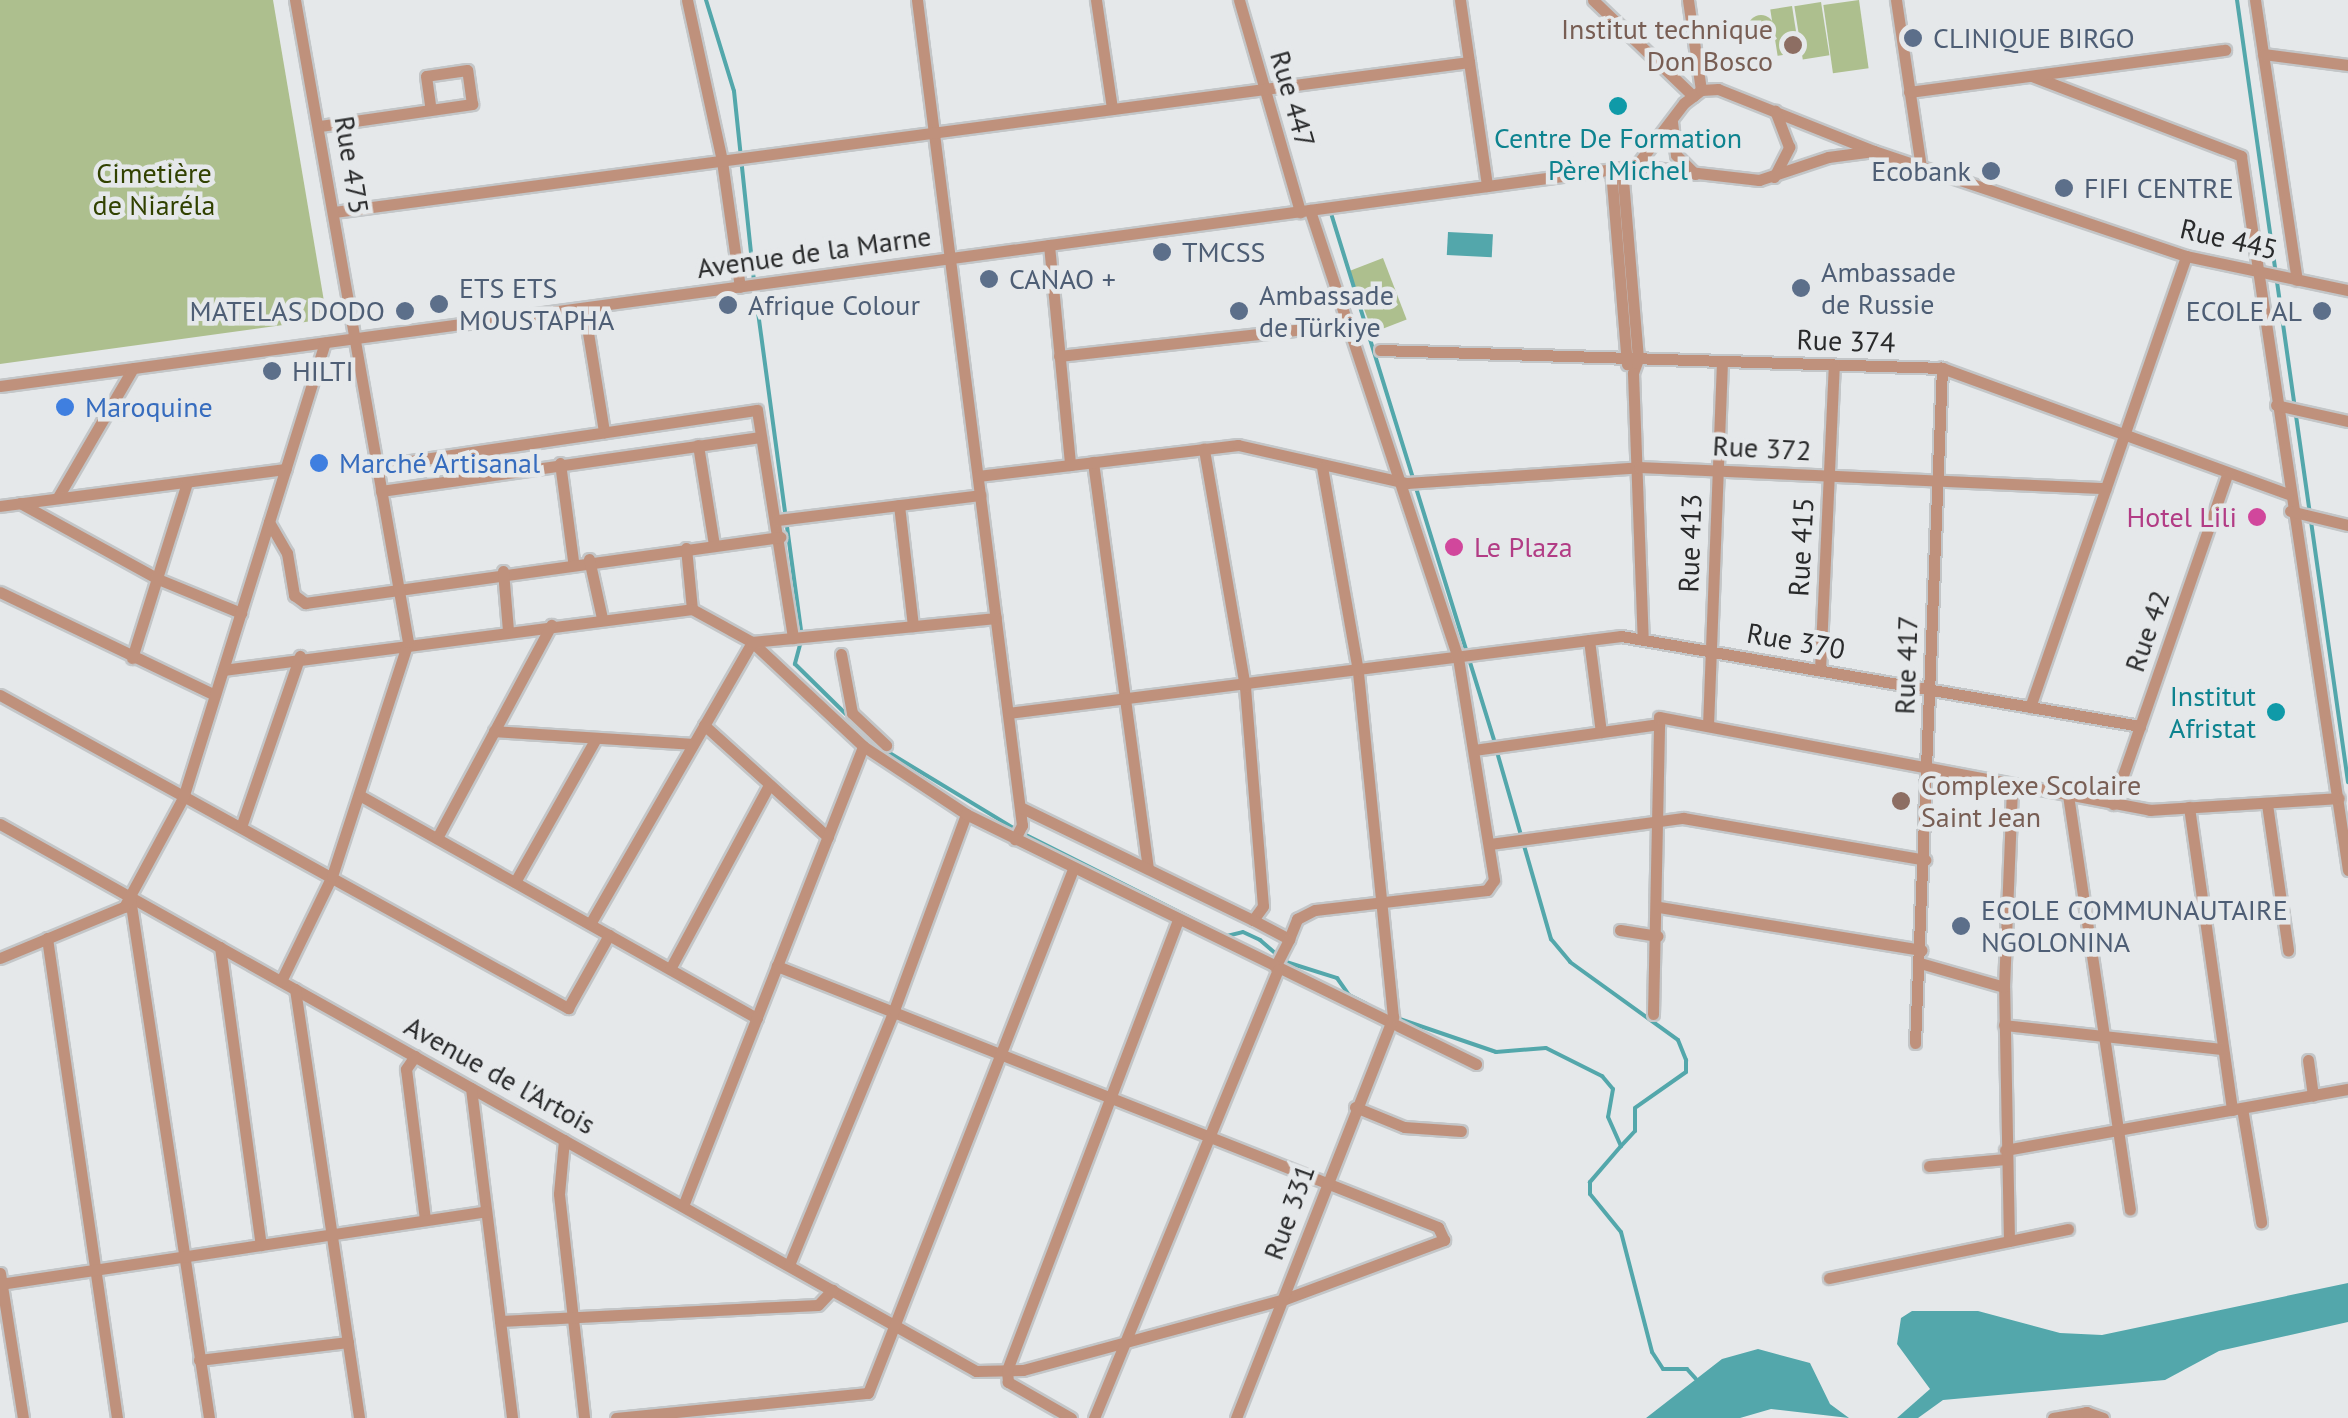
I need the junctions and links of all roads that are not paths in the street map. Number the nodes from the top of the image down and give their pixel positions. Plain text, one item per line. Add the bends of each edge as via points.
1 (305, 0) edge
2 (687, 0) edge
3 (917, 0) edge
4 (1096, 0) edge
5 (1239, 0) edge
6 (1460, 0) edge
7 (1593, 0) edge
8 (1688, 0) edge
9 (1896, 0) edge
10 (2255, 0) edge
11 (295, 1) edge
12 (2225, 50) dead end
13 (2263, 54) junction
14 (1469, 62) junction
15 (2348, 65) edge
16 (2032, 76) junction
17 (1264, 89) junction
18 (1909, 92) junction
19 (1697, 93) junction
20 (1112, 109) junction
21 (431, 110) junction
22 (1776, 111) junction
23 (1672, 122) junction
24 (320, 126) junction
25 (934, 132) junction
26 (1874, 150) junction
27 (722, 160) junction
28 (1921, 167) junction
29 (1623, 168) junction
30 (1699, 176) junction
31 (1774, 177) junction
32 (1487, 186) junction
33 (1305, 211) junction
34 (334, 212) junction
35 (1049, 245) junction
36 (2186, 256) junction
37 (950, 258) junction
38 (2263, 273) junction
39 (2294, 279) junction
40 (740, 287) junction
41 (2348, 290) edge
42 (584, 308) junction
43 (1348, 324) junction
44 (355, 338) junction
45 (325, 342) junction
46 (1380, 350) dead end
47 (1060, 356) junction
48 (1624, 358) junction
49 (1638, 359) junction
50 (1722, 362) junction
51 (1834, 365) junction
52 (133, 368) junction
53 (1942, 368) junction
54 (1633, 373) junction
55 (0, 386) edge
56 (2276, 405) junction
57 (2348, 421) edge
58 (604, 432) junction
59 (2124, 436) junction
60 (760, 437) junction
61 (698, 445) junction
62 (1204, 449) junction
63 (1093, 462) junction
64 (560, 463) junction
65 (1070, 465) junction
66 (377, 466) junction
67 (1322, 466) junction
68 (1639, 468) junction
69 (286, 469) junction
70 (1718, 471) junction
71 (2228, 475) junction
72 (978, 476) junction
73 (1829, 476) junction
74 (1937, 481) junction
75 (1408, 483) junction
76 (187, 484) junction
77 (2106, 488) junction
78 (381, 491) junction
79 (2288, 494) junction
80 (980, 495) junction
81 (58, 497) junction
82 (20, 503) junction
83 (898, 505) junction
84 (0, 506) edge
85 (2290, 511) junction
86 (777, 520) junction
87 (269, 522) junction
88 (2348, 525) edge
89 (780, 537) junction
90 (714, 545) junction
91 (686, 548) junction
92 (590, 559) junction
93 (573, 561) junction
94 (503, 571) junction
95 (158, 579) junction
96 (398, 587) junction
97 (0, 592) edge
98 (692, 609) junction
99 (241, 613) junction
100 (602, 618) junction
101 (996, 618) junction
102 (552, 625) junction
103 (913, 626) junction
104 (508, 630) junction
105 (793, 638) junction
106 (1588, 640) junction
107 (1643, 640) junction
108 (408, 642) junction
109 (752, 642) junction
110 (1711, 652) junction
111 (841, 654) dead end
112 (300, 656) junction
113 (132, 658) junction
114 (1458, 658) junction
115 (223, 670) junction
116 (1820, 670) junction
117 (1358, 671) junction
118 (1245, 687) junction
119 (1930, 690) junction
120 (0, 695) edge
121 (215, 695) junction
122 (1127, 699) junction
123 (2030, 707) junction
124 (1008, 714) junction
125 (846, 719) junction
126 (1659, 724) junction
127 (704, 725) junction
128 (1708, 726) junction
129 (2140, 726) junction
130 (494, 732) junction
131 (1602, 732) junction
132 (596, 738) junction
133 (693, 744) junction
134 (886, 745) dead end
135 (863, 746) junction
136 (1474, 750) junction
137 (1928, 769) junction
138 (769, 784) junction
139 (2012, 784) junction
140 (361, 796) junction
141 (2068, 796) junction
142 (183, 798) junction
143 (2339, 798) junction
144 (2114, 804) junction
145 (2267, 804) junction
146 (1020, 807) junction
147 (2189, 807) junction
148 (966, 814) junction
149 (1659, 821) junction
150 (0, 824) edge
151 (241, 827) junction
152 (1018, 833) junction
153 (828, 836) junction
154 (437, 838) junction
155 (1490, 844) junction
156 (1925, 860) junction
157 (1074, 868) junction
158 (1148, 868) junction
159 (2348, 870) edge
160 (332, 876) junction
161 (515, 882) junction
162 (127, 902) junction
163 (1384, 902) junction
164 (1659, 906) junction
165 (1253, 920) junction
166 (1178, 922) junction
167 (590, 924) junction
168 (1620, 930) dead end
169 (609, 935) junction
170 (1658, 936) junction
171 (48, 938) junction
172 (1289, 939) junction
173 (220, 947) junction
174 (2288, 950) dead end
175 (1921, 957) junction
176 (0, 958) edge
177 (777, 966) junction
178 (1277, 968) junction
179 (670, 969) junction
180 (281, 981) junction
181 (2004, 987) junction
182 (295, 989) junction
183 (894, 1010) junction
184 (1654, 1014) dead end
185 (757, 1018) junction
186 (1392, 1020) junction
187 (2004, 1025) junction
188 (2101, 1036) junction
189 (1915, 1044) dead end
190 (2223, 1048) junction
191 (1003, 1055) junction
192 (416, 1056) junction
193 (2308, 1060) dead end
194 (1476, 1064) dead end
195 (471, 1088) junction
196 (2348, 1089) edge
197 (2313, 1096) junction
198 (1107, 1100) junction
199 (1354, 1108) junction
200 (2237, 1109) junction
201 (2117, 1130) junction
202 (1461, 1132) dead end
203 (564, 1140) junction
204 (1210, 1141) junction
205 (2005, 1155) junction
206 (1929, 1166) dead end
207 (1325, 1184) junction
208 (683, 1206) junction
209 (2130, 1208) dead end
210 (486, 1211) junction
211 (426, 1220) junction
212 (2261, 1222) dead end
213 (2068, 1230) dead end
214 (332, 1234) junction
215 (2009, 1241) junction
216 (260, 1245) junction
217 (187, 1256) junction
218 (788, 1265) junction
219 (98, 1270) junction
220 (1828, 1278) dead end
221 (1, 1280) edge
222 (832, 1290) junction
223 (1285, 1299) junction
224 (571, 1317) junction
225 (500, 1321) junction
226 (898, 1327) junction
227 (348, 1342) junction
228 (1129, 1342) junction
229 (199, 1360) junction
230 (1006, 1370) junction
231 (23, 1418) edge
232 (117, 1418) edge
233 (209, 1418) edge
234 (359, 1418) edge
235 (512, 1418) edge
236 (584, 1418) edge
237 (616, 1418) edge
238 (1071, 1418) edge
239 (1094, 1418) edge
240 (1236, 1418) edge
241 (2053, 1418) edge
242 (2103, 1418) edge

1 - 11 street
2 - 27 street
3 - 25 street
4 - 20 street
5 - 17 street, Rue 447
6 - 14 street
7 - 19 street
8 - 19 street
9 - 18 street
10 - 13 street
11 - 24 street, Rue 475
12 - 16 street
13 - 15 street
13 - 39 street
14 - 17 street
14 - 32 street
16 - 18 street
16 - 38 street via 2241,156
17 - 20 street
17 - 33 street, Rue 447
18 - 28 street
19 - 22 street via 1750,98
19 - 23 street
20 - 25 street
21 - 21 street via 426,76 467,70 472,104
21 - 24 street
22 - 26 street, Rue 445
22 - 31 street via 1789,148
23 - 29 street
23 - 30 street via 1676,154
24 - 34 street, Rue 475
25 - 27 street
25 - 37 street
26 - 28 street, Rue 445
26 - 31 street via 1828,157
27 - 34 street
27 - 40 street
28 - 36 street, Rue 445
29 - 30 street, Avenue de la Marne
29 - 32 street, Avenue de la Marne
29 - 48 street
29 - 49 street
30 - 31 street
32 - 33 street, Avenue de la Marne
33 - 35 street, Avenue de la Marne
33 - 43 street, Rue 447
34 - 44 street, Rue 475
35 - 37 street, Avenue de la Marne
35 - 47 street
36 - 38 street, Rue 445
36 - 59 street
37 - 40 street, Avenue de la Marne
37 - 72 street
38 - 39 street, Rue 445
38 - 56 street
39 - 41 street, Rue 445
40 - 42 street, Avenue de la Marne
42 - 44 street, Avenue de la Marne
42 - 58 street
43 - 47 street
43 - 75 street, Rue 447
44 - 45 street, Avenue de la Marne
44 - 66 street, Rue 475
45 - 52 street, Avenue de la Marne
45 - 69 street
46 - 48 street, Rue 374
47 - 65 street
48 - 49 street, Rue 374
48 - 54 street
49 - 50 street, Rue 374
49 - 54 street
50 - 51 street, Rue 374
50 - 70 street, Rue 413
51 - 53 street, Rue 374
51 - 73 street, Rue 415
52 - 55 street, Avenue de la Marne
52 - 81 street
53 - 59 street, Rue 374
53 - 74 street, Rue 417
54 - 68 street
56 - 57 street
56 - 79 street
58 - 60 street via 757,410
58 - 66 street
59 - 71 street, Rue 374
59 - 77 street
60 - 61 street
60 - 86 street
61 - 64 street
61 - 90 street
62 - 63 street, Rue 372
62 - 67 street, Rue 372 via 1238,445
62 - 118 street
63 - 65 street, Rue 372
63 - 122 street
64 - 78 street
64 - 93 street
65 - 72 street, Rue 372
66 - 78 street, Rue 475
67 - 75 street, Rue 372
67 - 117 street
68 - 70 street, Rue 372
68 - 75 street, Rue 372
68 - 107 street
69 - 76 street
69 - 87 street
70 - 73 street, Rue 372
70 - 110 street, Rue 413
71 - 79 street, Rue 374
71 - 129 street, Rue 42
72 - 80 street
73 - 74 street, Rue 372
73 - 116 street, Rue 415
74 - 77 street, Rue 372
74 - 119 street, Rue 417
75 - 114 street, Rue 447
76 - 81 street
76 - 95 street
77 - 123 street
78 - 96 street, Rue 475
79 - 85 street
80 - 83 street
80 - 101 street
81 - 82 street
82 - 84 street
82 - 95 street
83 - 86 street
83 - 103 street
85 - 88 street
85 - 143 street
86 - 89 street
87 - 96 street via 287,553 298,600
87 - 99 street
89 - 90 street
89 - 105 street
90 - 91 street
91 - 92 street
91 - 98 street
92 - 93 street
92 - 100 street
93 - 94 street
94 - 96 street
94 - 104 street
95 - 99 street
95 - 113 street
96 - 108 street, Rue 475
97 - 113 street
98 - 100 street
98 - 109 street
99 - 115 street
100 - 102 street
101 - 103 street
101 - 124 street
102 - 104 street
102 - 130 street
103 - 105 street
104 - 108 street
105 - 109 street
106 - 107 street, Rue 370
106 - 114 street, Rue 370
106 - 131 street
107 - 110 street, Rue 370
108 - 112 street
108 - 140 street
109 - 125 street
109 - 127 street
110 - 116 street, Rue 370
110 - 128 street, Rue 413
111 - 125 street
112 - 115 street
112 - 151 street
113 - 121 street
114 - 117 street, Rue 370
114 - 136 street, Rue 447
115 - 121 street
116 - 119 street, Rue 370
117 - 118 street, Rue 370
117 - 163 street
118 - 122 street, Rue 370
118 - 165 street via 1266,891
119 - 123 street, Rue 370
119 - 137 street, Rue 417
120 - 142 street
121 - 142 street
122 - 124 street, Rue 370
122 - 158 street
123 - 129 street, Rue 370
124 - 146 street
125 - 134 street
125 - 135 street
126 - 128 street via 1659,717
126 - 131 street
126 - 149 street
127 - 133 street
127 - 138 street
128 - 137 street
129 - 144 street, Rue 42
130 - 132 street
130 - 154 street
131 - 136 street
132 - 133 street
132 - 161 street
133 - 167 street
135 - 148 street
135 - 153 street
136 - 155 street, Rue 447
137 - 139 street
137 - 156 street, Rue 417
138 - 153 street
138 - 179 street
139 - 141 street
139 - 181 street
140 - 154 street
140 - 160 street
141 - 144 street
141 - 188 street
142 - 151 street
142 - 162 street
143 - 145 street
143 - 159 street
144 - 147 street
145 - 147 street
145 - 174 street
146 - 152 street
146 - 158 street
147 - 190 street
148 - 152 street
148 - 183 street
149 - 155 street
149 - 156 street via 1683,818
149 - 164 street
150 - 162 street, Avenue de l'Artois
151 - 160 street
152 - 157 street
153 - 177 street
154 - 161 street
155 - 163 street, Rue 447 via 1494,880 1487,890
156 - 175 street, Rue 417
157 - 166 street
157 - 191 street
158 - 165 street
160 - 169 street via 568,1008
160 - 180 street
161 - 167 street
162 - 171 street
162 - 173 street, Avenue de l'Artois
162 - 217 street
163 - 172 street via 1314,910 1297,919
163 - 186 street
164 - 170 street
164 - 175 street
165 - 172 street
166 - 178 street
166 - 198 street
167 - 169 street
168 - 170 street
169 - 179 street
170 - 184 street
171 - 176 street
171 - 219 street
172 - 178 street
173 - 180 street, Avenue de l'Artois
173 - 216 street
175 - 181 street
175 - 189 street, Rue 417
177 - 183 street
177 - 185 street
178 - 186 street
178 - 204 street
179 - 185 street
180 - 182 street, Avenue de l'Artois
181 - 187 street
182 - 192 street, Avenue de l'Artois
182 - 214 street
183 - 191 street
183 - 218 street
185 - 208 street
186 - 194 street
186 - 199 street, Rue 331
187 - 188 street
187 - 205 street
188 - 190 street
188 - 201 street
190 - 200 street
191 - 198 street
191 - 226 street
192 - 195 street, Avenue de l'Artois
192 - 211 street via 406,1069
193 - 197 street
195 - 203 street, Avenue de l'Artois
195 - 210 street
196 - 197 street
197 - 200 street
198 - 204 street
198 - 230 street
199 - 202 street via 1404,1127
199 - 207 street, Rue 331
200 - 201 street
200 - 212 street
201 - 205 street
201 - 209 street
203 - 208 street, Avenue de l'Artois
203 - 224 street via 559,1194
204 - 207 street
204 - 228 street
205 - 206 street
205 - 215 street
207 - 223 street, Rue 331
207 - 223 street via 1438,1227 1444,1240
208 - 218 street, Avenue de l'Artois
210 - 211 street
210 - 225 street
211 - 214 street
213 - 215 street
214 - 216 street
214 - 227 street
215 - 220 street
216 - 217 street
217 - 219 street
217 - 229 street
218 - 222 street, Avenue de l'Artois
219 - 221 street
219 - 232 street
221 - 231 street
222 - 224 street via 818,1305
222 - 226 street, Avenue de l'Artois
223 - 228 street
223 - 240 street, Rue 331
224 - 225 street
224 - 236 street
225 - 235 street
226 - 230 street, Avenue de l'Artois via 976,1371
226 - 237 street via 868,1393
227 - 229 street
227 - 234 street
228 - 230 street
228 - 239 street
229 - 233 street
230 - 238 street via 1008,1382
241 - 242 street via 2086,1412

